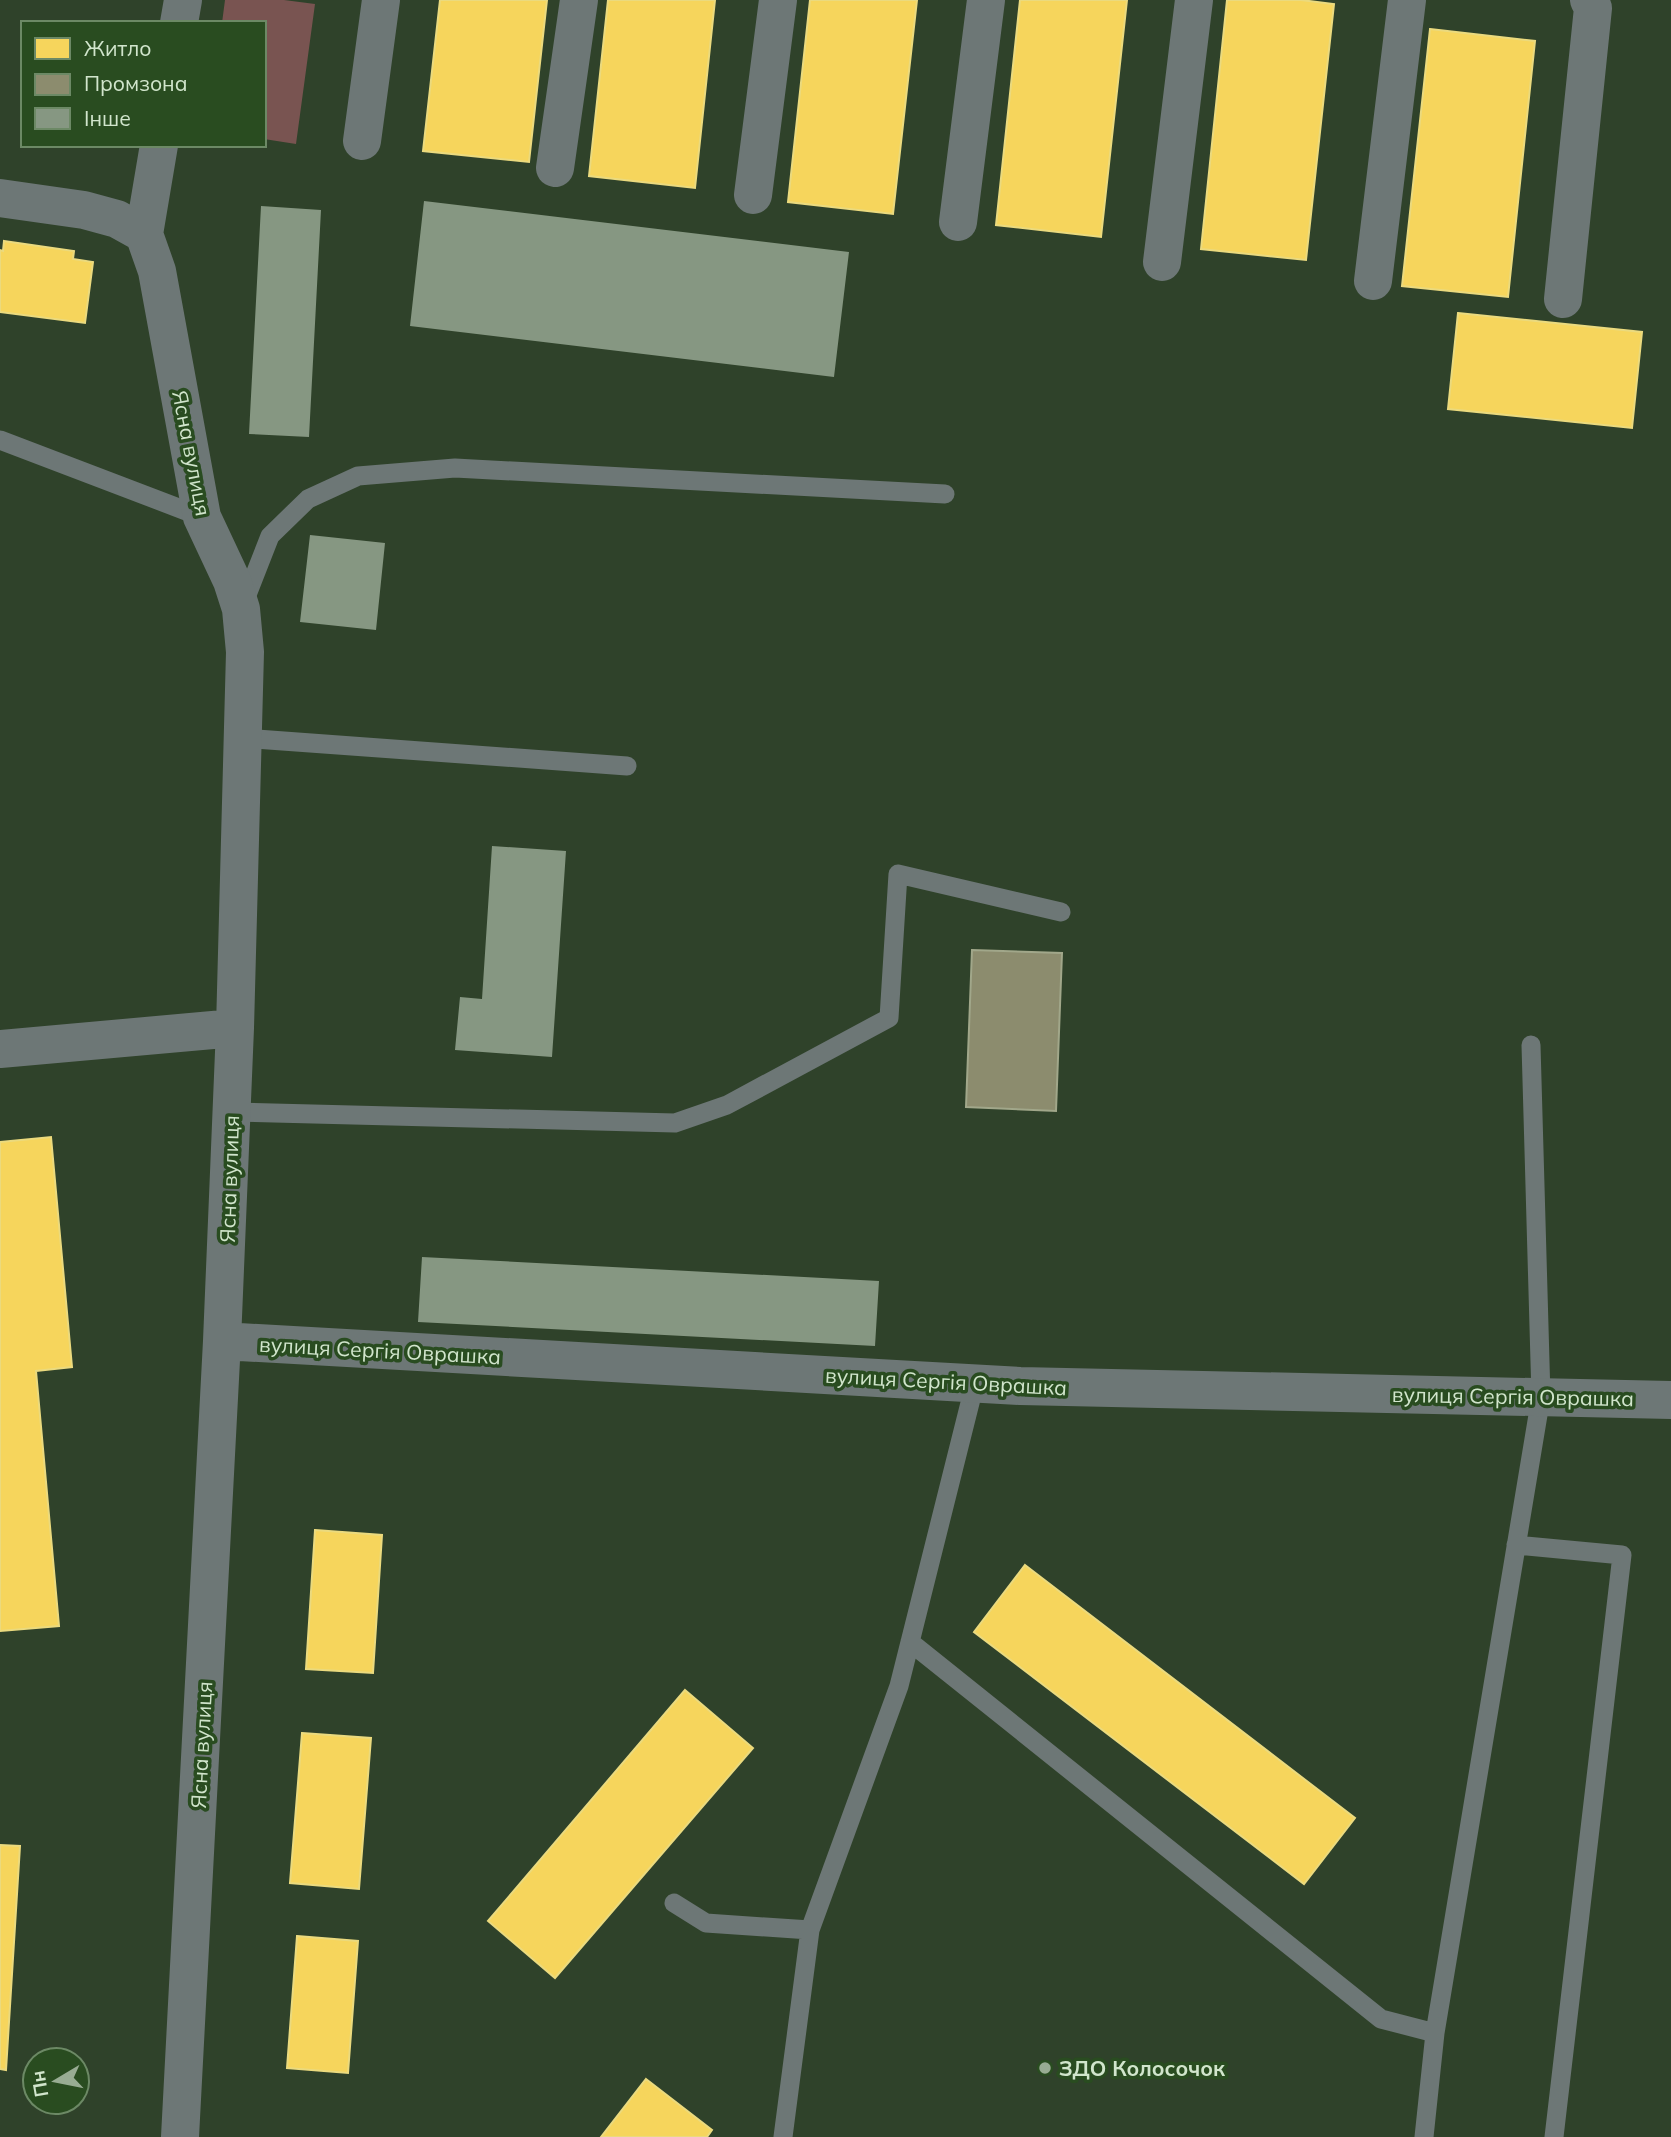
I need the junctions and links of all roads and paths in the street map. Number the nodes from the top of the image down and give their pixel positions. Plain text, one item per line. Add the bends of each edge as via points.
1 (183, 0) edge
2 (381, 0) edge
3 (579, 0) edge
4 (778, 0) edge
5 (986, 0) edge
6 (1194, 0) edge
7 (1408, 0) edge
8 (1589, 0) edge
9 (179, 21) edge
10 (362, 141) dead end
11 (159, 147) edge
12 (555, 168) dead end
13 (753, 195) dead end
14 (0, 198) edge
15 (958, 222) dead end
16 (144, 234) junction
17 (1162, 261) dead end
18 (1373, 281) dead end
19 (1563, 299) dead end
20 (0, 440) edge
21 (945, 494) dead end
22 (202, 517) junction
23 (241, 609) junction
24 (242, 738) junction
25 (627, 766) dead end
26 (1062, 912) dead end
27 (235, 1028) junction
28 (1531, 1045) dead end
29 (0, 1049) edge
30 (231, 1112) junction
31 (222, 1341) junction
32 (975, 1383) junction
33 (1541, 1397) junction
34 (1671, 1399) edge
35 (1516, 1545) junction
36 (910, 1642) junction
37 (674, 1903) dead end
38 (810, 1930) junction
39 (1435, 2033) junction
40 (180, 2137) edge
41 (783, 2137) edge
42 (1424, 2137) edge
43 (1554, 2137) edge

1 - 9 street
2 - 10 street
3 - 12 street
4 - 13 street
5 - 15 street
6 - 17 street
7 - 18 street
8 - 19 street via 1593,8
11 - 16 street
14 - 16 street via 85,210 117,219
16 - 22 street, Ясна вулиця via 158,271
20 - 22 lane
21 - 23 lane via 455,468 359,476 307,499 270,536
22 - 23 street, Ясна вулиця
23 - 24 street, Ясна вулиця via 245,652
24 - 25 lane
24 - 27 street, Ясна вулиця
26 - 30 lane via 898,874 889,1018 727,1105 675,1123
27 - 29 street
27 - 30 street, Ясна вулиця
28 - 33 lane
30 - 31 street, Ясна вулиця
31 - 32 street, вулиця Сергія Оврашка
31 - 40 street, Ясна вулиця
32 - 33 street, вулиця Сергія Оврашка
32 - 36 lane
33 - 34 street, вулиця Сергія Оврашка
33 - 35 lane
35 - 39 lane
35 - 43 lane via 1622,1555
36 - 38 lane via 899,1686
36 - 39 lane via 1381,2020
37 - 38 lane via 706,1923
38 - 41 lane
39 - 42 lane

